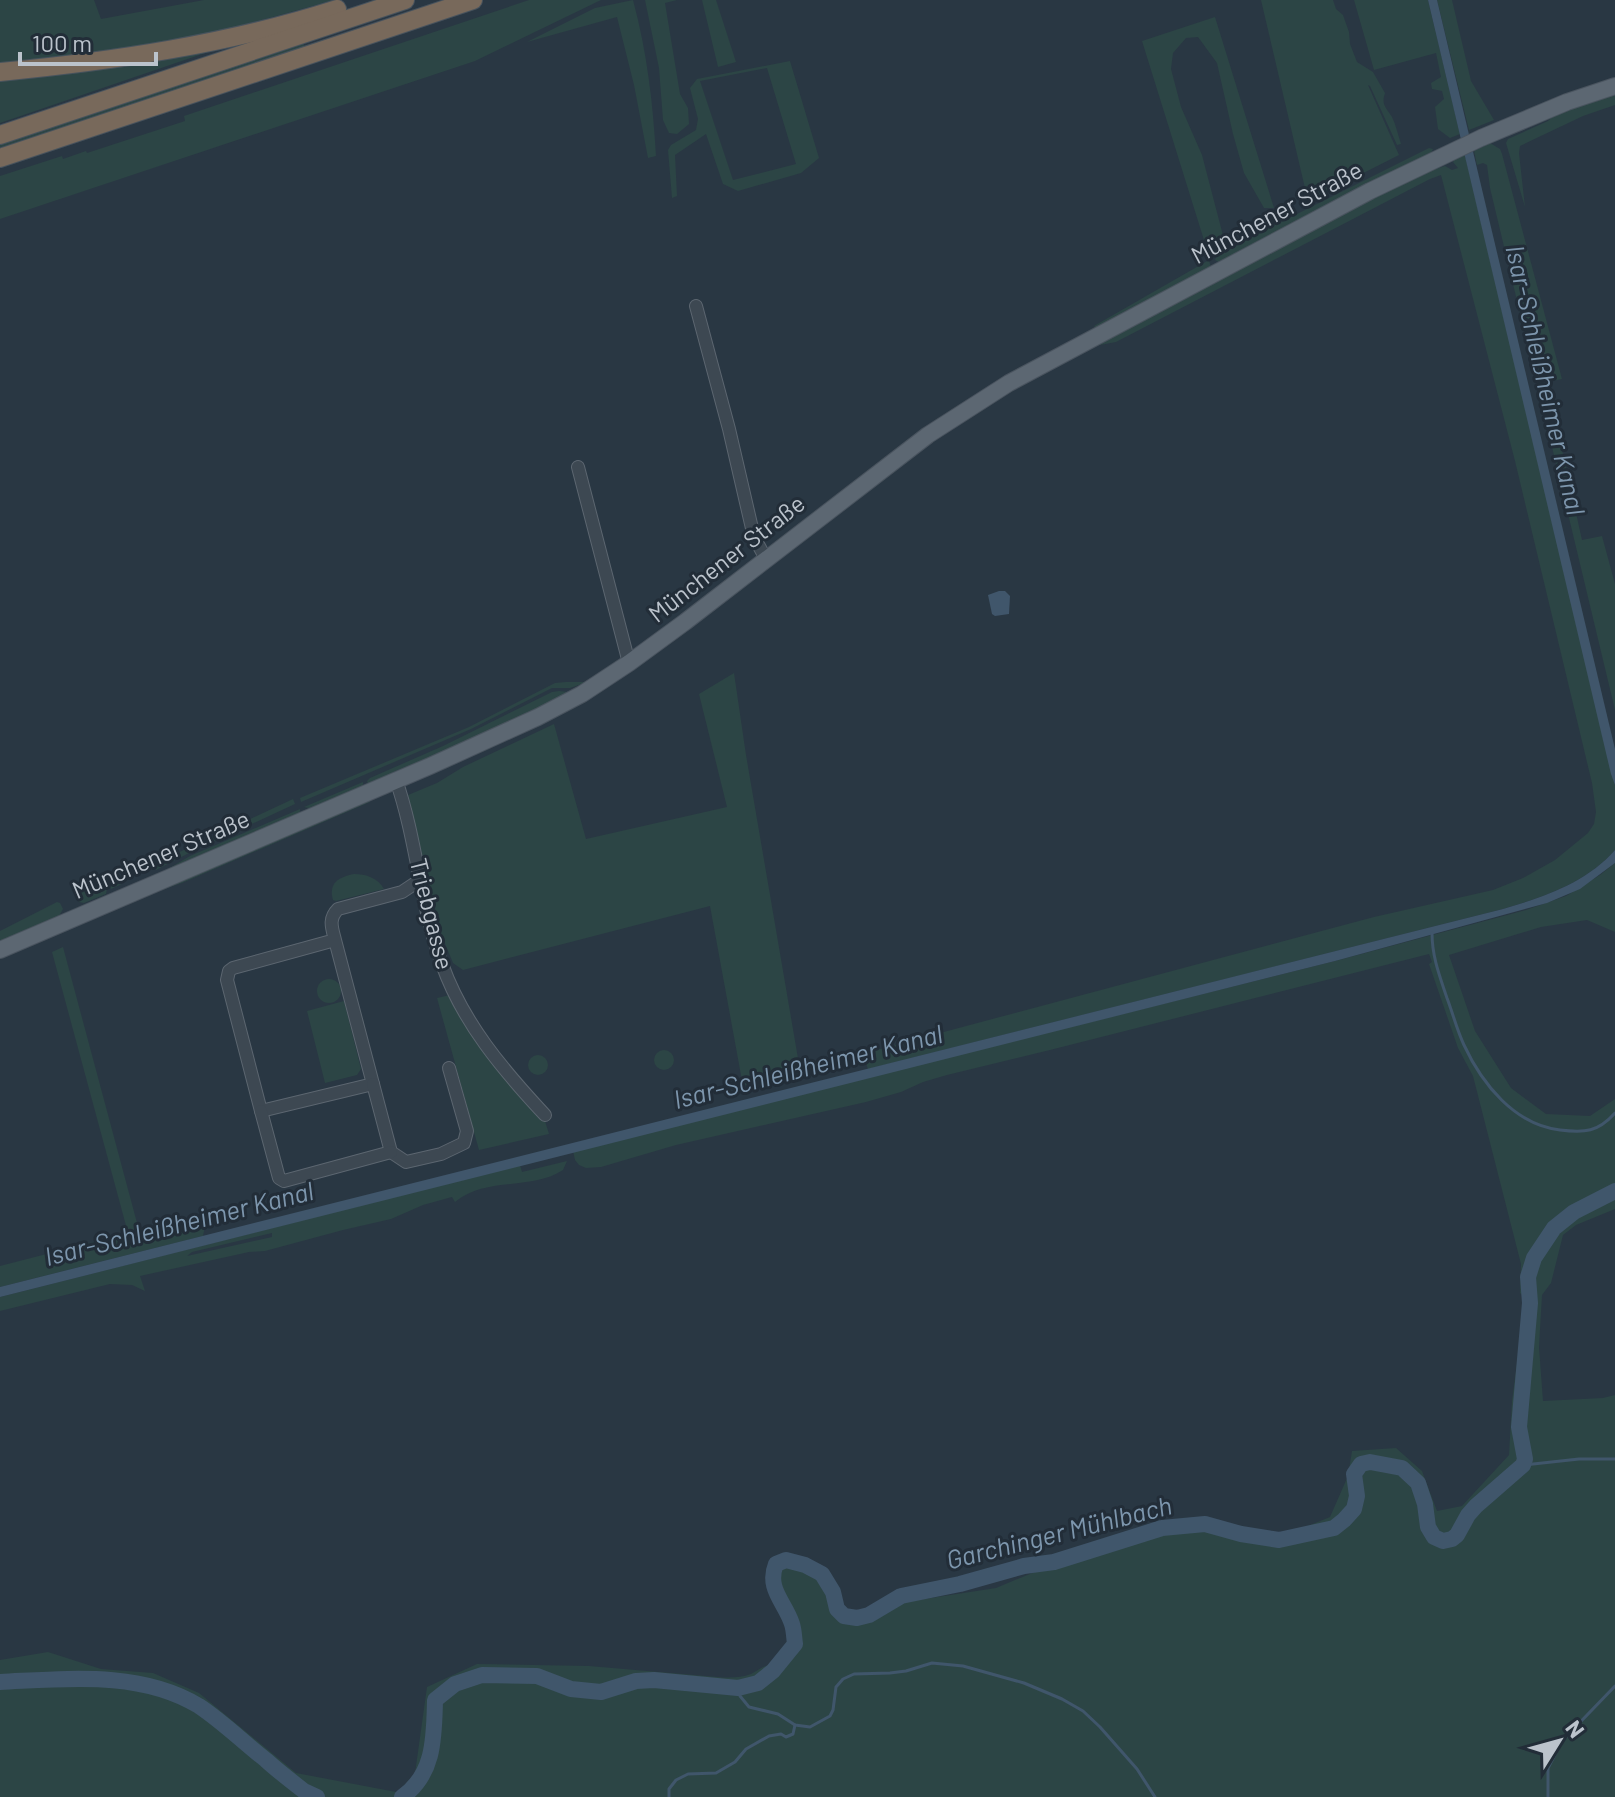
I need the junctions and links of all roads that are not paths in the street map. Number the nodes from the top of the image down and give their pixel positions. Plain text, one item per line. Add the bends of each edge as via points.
1 (473, 0) edge
2 (397, 3) edge
3 (0, 72) edge
4 (1615, 86) edge
5 (0, 135) edge
6 (0, 158) edge
7 (696, 306) dead end
8 (578, 467) dead end
9 (766, 559) junction
10 (628, 659) junction
11 (396, 780) junction
12 (420, 880) junction
13 (335, 940) junction
14 (0, 950) edge
15 (449, 1068) dead end
16 (373, 1084) junction
17 (261, 1111) junction
18 (545, 1115) dead end
19 (391, 1152) junction

1 - 6 highway
2 - 3 highway via 343,7 159,52
2 - 5 highway
4 - 9 main road, Münchener Straße via 1454,151 1009,383 934,430
7 - 9 street via 754,537
8 - 10 street
9 - 10 main road, Münchener Straße
10 - 11 main road, Münchener Straße via 582,694 538,717
11 - 12 street, Triebgasse
11 - 14 main road, Münchener Straße
12 - 13 street via 402,892 338,909 331,923
12 - 18 street, Triebgasse via 451,987 481,1039
13 - 16 street
13 - 17 street via 229,971
15 - 19 street via 467,1131 464,1143 406,1162
16 - 17 street
16 - 19 street
17 - 19 street via 284,1181

